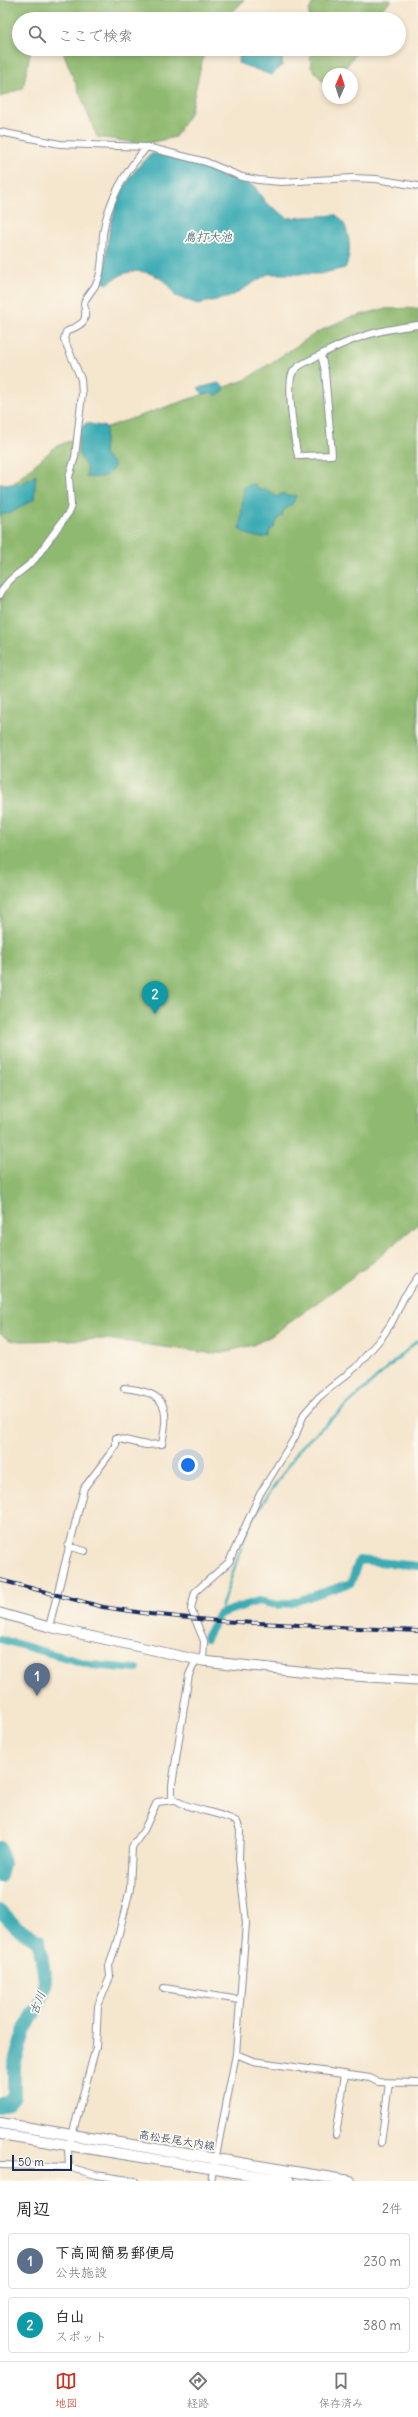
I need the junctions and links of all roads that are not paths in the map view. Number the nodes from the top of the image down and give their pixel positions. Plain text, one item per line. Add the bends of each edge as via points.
1 (0, 132) edge
2 (147, 147) junction
3 (418, 186) edge
4 (418, 325) edge
5 (321, 355) junction
6 (0, 595) edge
7 (418, 1277) edge
8 (124, 1388) dead end
9 (68, 1546) junction
10 (85, 1551) dead end
11 (0, 1613) edge
12 (49, 1627) junction
13 (200, 1661) junction
14 (418, 1680) edge
15 (174, 1800) junction
16 (164, 1988) dead end
17 (240, 2000) junction
18 (236, 2054) junction
19 (345, 2074) junction
20 (389, 2083) junction
21 (418, 2083) edge
22 (0, 2123) edge
23 (0, 2134) edge
24 (336, 2135) dead end
25 (71, 2140) junction
26 (381, 2143) dead end
27 (215, 2164) junction
28 (0, 2165) edge
29 (69, 2167) junction
30 (136, 2181) edge
31 (211, 2181) edge
32 (289, 2181) edge
33 (350, 2181) edge

1 - 2 street via 60,144
2 - 3 street via 206,162 242,177 258,180 281,182 364,178
2 - 6 street via 117,190 109,208 103,232 100,277 84,303 86,316 83,322 66,332 64,339 81,379 82,394 75,457 69,477 69,512 35,559 15,573
4 - 5 street via 362,335
5 - 5 street via 325,370 332,455 298,456 292,419 292,374 297,368
7 - 13 street via 382,1337 356,1367 319,1397 304,1414 292,1442 260,1494 229,1562 195,1592 190,1602 204,1641
8 - 9 street via 157,1395 163,1406 165,1429 162,1444 146,1445 116,1438 116,1446 84,1488
9 - 10 street
9 - 12 street
11 - 12 street
12 - 13 street
13 - 14 street
13 - 15 street via 189,1675 172,1785
15 - 17 street via 232,1818 240,1830 239,1859 246,1923
15 - 25 street via 157,1802 144,1830 132,1847 130,1889 109,1966 110,1977 98,2006 96,2047
16 - 17 street
17 - 18 street
18 - 19 street via 253,2061
18 - 27 street
19 - 20 street
19 - 24 street
20 - 21 street
20 - 26 street
22 - 25 main road, 高松長尾大内線
23 - 25 main road, 高松長尾大内線
25 - 27 main road, 高松長尾大内線
25 - 29 street via 67,2157
27 - 31 street
27 - 32 main road, 高松長尾大内線
27 - 33 main road, 高松長尾大内線
28 - 29 street
29 - 30 street via 96,2175

